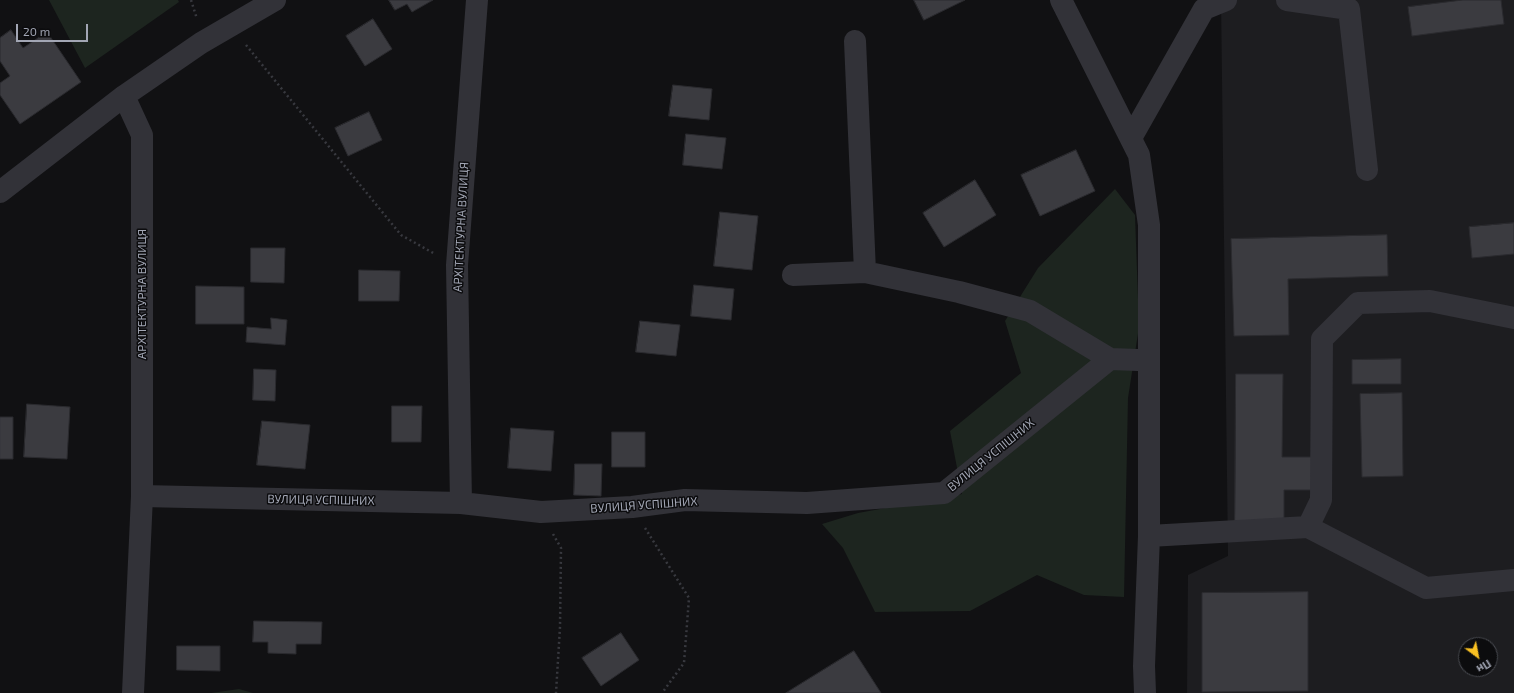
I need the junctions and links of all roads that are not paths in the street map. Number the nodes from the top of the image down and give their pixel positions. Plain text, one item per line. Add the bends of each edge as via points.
1 (276, 0) edge
2 (477, 0) edge
3 (1061, 0) edge
4 (1226, 0) edge
5 (1287, 0) edge
6 (855, 40) dead end
7 (124, 96) junction
8 (1130, 138) junction
9 (1367, 170) dead end
10 (0, 192) edge
11 (865, 272) junction
12 (793, 275) dead end
13 (1514, 318) edge
14 (1148, 358) junction
15 (1110, 359) junction
16 (142, 496) junction
17 (461, 503) junction
18 (1308, 527) junction
19 (1149, 536) junction
20 (1514, 580) edge
21 (133, 693) edge
22 (1145, 693) edge

1 - 7 street via 201,43
2 - 17 street, АРХІТЕКТУРНА ВУЛИЦЯ via 457,265
3 - 8 street
4 - 8 street via 1204,9
5 - 9 street via 1349,9
6 - 11 street
7 - 10 street
7 - 16 street, АРХІТЕКТУРНА ВУЛИЦЯ via 142,135
8 - 14 street via 1139,155 1149,224
11 - 12 street
11 - 15 street via 959,292 1030,311
13 - 18 street via 1430,301 1358,303 1322,339 1321,500
14 - 15 street
14 - 19 street
15 - 17 street, ВУЛИЦЯ УСПІШНИХ via 944,493 807,503 686,500 632,507 541,512
16 - 17 street, ВУЛИЦЯ УСПІШНИХ
16 - 21 street, АРХІТЕКТУРНА ВУЛИЦЯ
18 - 19 street
18 - 20 street via 1426,588
19 - 22 street

